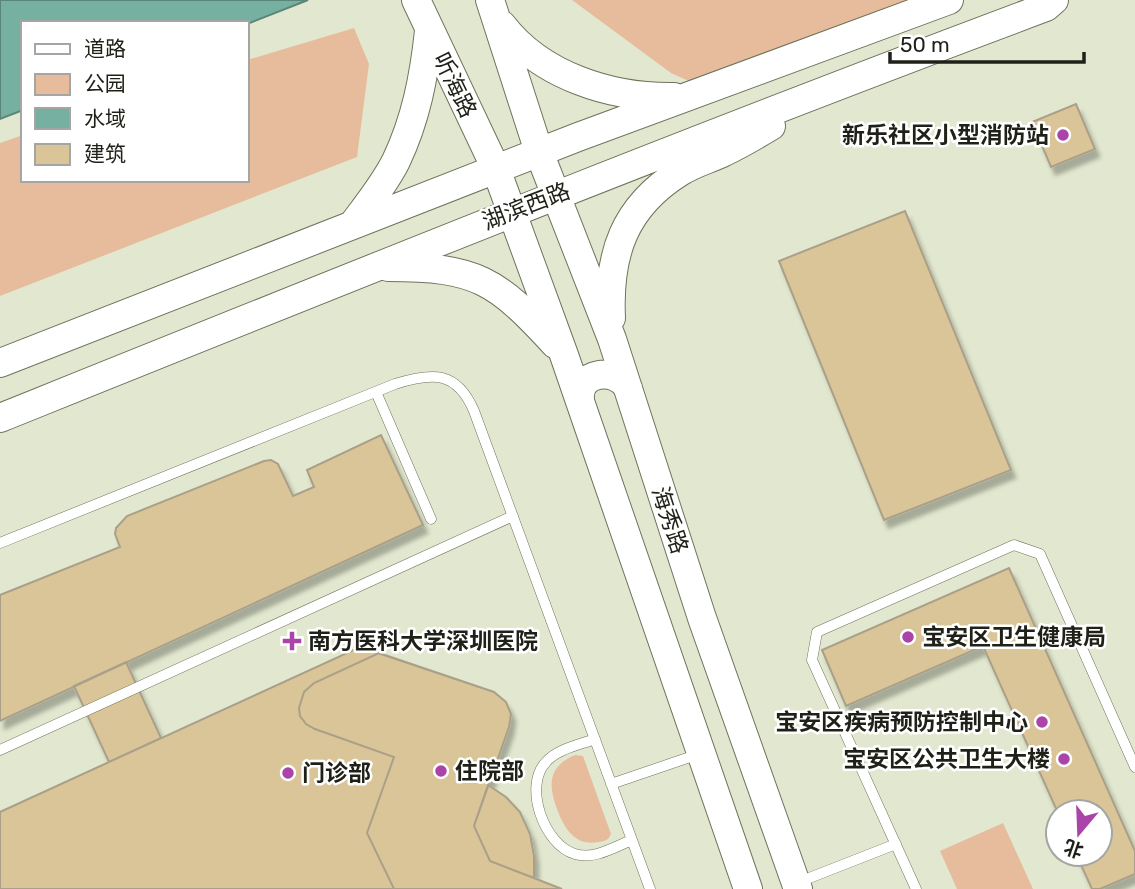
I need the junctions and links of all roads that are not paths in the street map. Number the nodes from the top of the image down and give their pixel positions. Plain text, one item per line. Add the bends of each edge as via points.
1 (949, 0) edge
2 (1054, 0) edge
3 (493, 8) edge
4 (423, 17) edge
5 (848, 81) junction
6 (688, 97) junction
7 (539, 152) junction
8 (496, 169) junction
9 (556, 195) junction
10 (512, 212) junction
11 (354, 223) junction
12 (375, 267) junction
13 (612, 339) junction
14 (564, 355) junction
15 (0, 363) edge
16 (628, 388) junction
17 (376, 391) junction
18 (579, 400) junction
19 (0, 418) edge
20 (513, 516) junction
21 (431, 519) dead end
22 (0, 543) edge
23 (594, 738) junction
24 (0, 750) edge
25 (700, 753) junction
26 (1135, 767) edge
27 (611, 783) junction
28 (632, 840) junction
29 (896, 844) junction
30 (797, 886) edge
31 (650, 889) edge
32 (748, 889) edge
33 (916, 889) edge

1 - 6 main road, 湖滨西路
2 - 5 main road, 湖滨西路 via 1046,7
3 - 6 main road via 515,41 565,75 625,93
3 - 7 main road
4 - 8 main road, 听海路
4 - 11 main road via 422,83 409,131 395,163
5 - 9 main road, 湖滨西路
5 - 13 main road via 745,141 682,170 655,190 631,219 612,268
6 - 7 main road, 湖滨西路
7 - 8 main road, 湖滨西路
7 - 9 main road, 海秀路
8 - 10 main road, 海秀路
8 - 11 main road, 湖滨西路
9 - 10 main road, 湖滨西路
9 - 13 main road, 海秀路
10 - 12 main road, 湖滨西路
10 - 14 main road, 海秀路
11 - 15 main road, 湖滨西路
12 - 14 main road via 448,269 472,275 519,306
12 - 19 main road, 湖滨西路
13 - 16 main road, 海秀路
14 - 18 main road, 海秀路
16 - 18 main road via 617,376 600,374 586,382
16 - 30 main road, 海秀路 via 706,630
17 - 20 lane via 422,377 448,379 460,386 474,411
17 - 21 lane
17 - 22 lane
18 - 25 main road, 海秀路
20 - 23 lane
20 - 24 lane
23 - 27 lane
23 - 28 lane via 556,754 542,766 537,779 539,806 553,838 574,854 594,855
25 - 27 lane
25 - 32 main road, 海秀路
26 - 29 lane via 1040,554 1014,545 817,632 811,660
27 - 28 lane
28 - 31 lane
29 - 30 lane
29 - 33 lane

